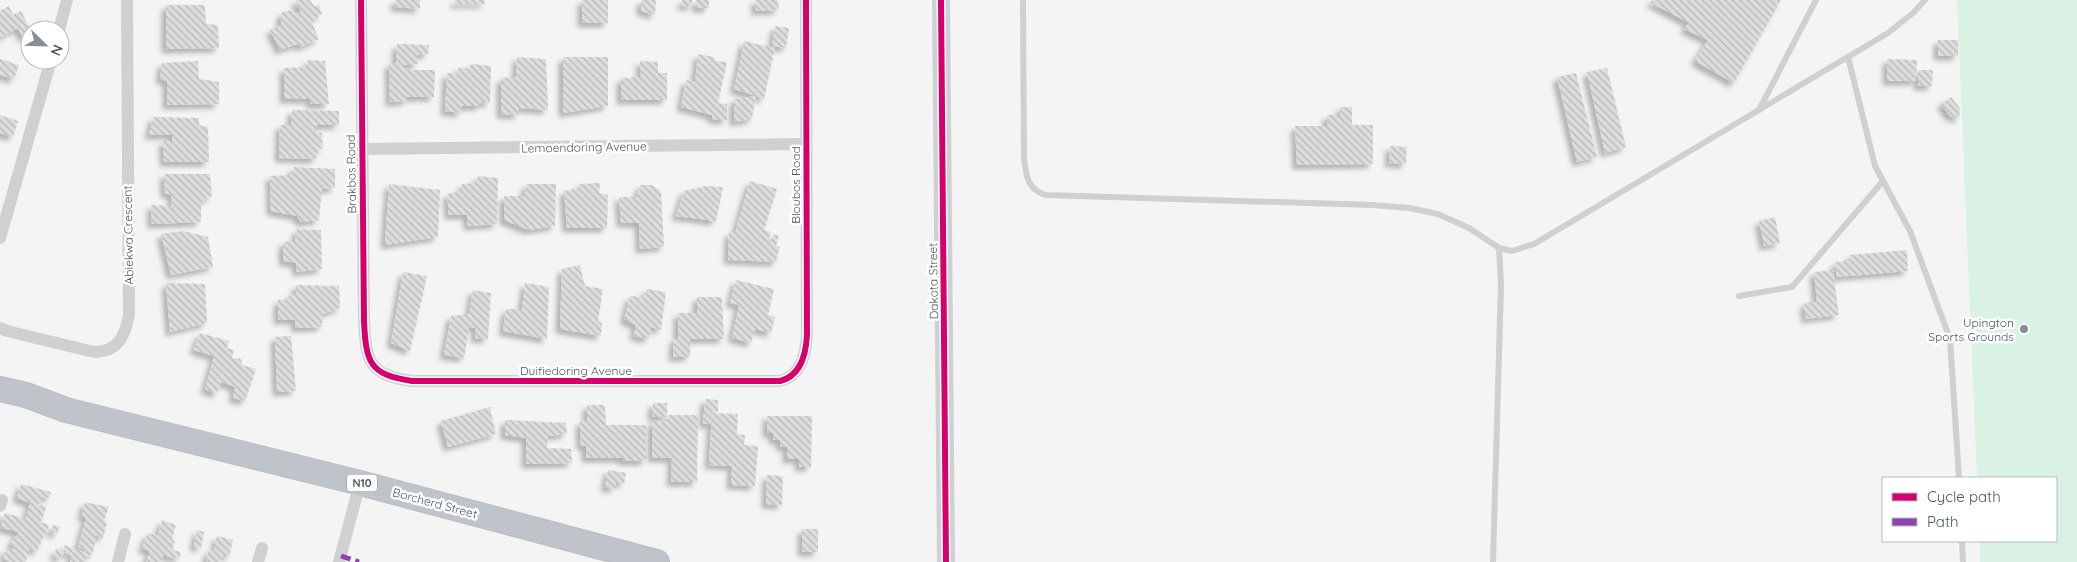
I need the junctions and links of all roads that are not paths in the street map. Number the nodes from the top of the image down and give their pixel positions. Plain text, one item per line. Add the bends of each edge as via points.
1 (68, 0) edge
2 (127, 0) edge
3 (361, 0) edge
4 (806, 0) edge
5 (941, 0) edge
6 (1023, 0) edge
7 (1816, 0) edge
8 (1925, 0) edge
9 (62, 20) edge
10 (1848, 56) junction
11 (48, 70) edge
12 (1758, 110) junction
13 (806, 144) junction
14 (362, 149) junction
15 (1883, 180) junction
16 (0, 238) edge
17 (1499, 248) junction
18 (1739, 296) dead end
19 (0, 328) edge
20 (366, 348) joint
21 (798, 368) joint
22 (0, 388) edge
23 (0, 401) edge
24 (66, 410) junction
25 (1959, 477) edge
26 (360, 483) junction
27 (125, 534) dead end
28 (1962, 542) edge
29 (262, 548) dead end
30 (118, 562) edge
31 (258, 562) edge
32 (339, 562) edge
33 (657, 562) edge
34 (946, 562) edge
35 (1493, 562) edge
36 (1962, 562) edge

1 - 9 street
2 - 19 street, Abiekwa Crescent via 129,315 126,328 116,346 103,352
3 - 14 street, Brakbos Road
4 - 13 street, Bloubos Road
5 - 34 street, Dakota Street
6 - 17 lane via 1024,158 1028,181 1038,192 1045,195 1409,208 1438,214 1469,228
7 - 12 lane
8 - 10 lane via 1900,24
10 - 12 lane
10 - 15 lane via 1875,166
11 - 16 street
12 - 17 lane via 1534,244 1512,251
13 - 14 street, Lemoendoring Avenue
13 - 21 street, Bloubos Road via 808,335 804,358
14 - 20 street, Brakbos Road
15 - 18 lane via 1792,287
15 - 25 lane via 1910,231 1950,339
17 - 35 lane via 1501,284
20 - 21 street, Duifiedoring Avenue via 369,361 381,374 412,381 780,381 793,376
22 - 24 highway, Borcherd Street / N10
23 - 24 highway, Borcherd Street / N10
24 - 26 highway, Borcherd Street / N10
26 - 32 street
26 - 33 highway, Borcherd Street / N10
27 - 30 street
28 - 36 lane
29 - 31 street

